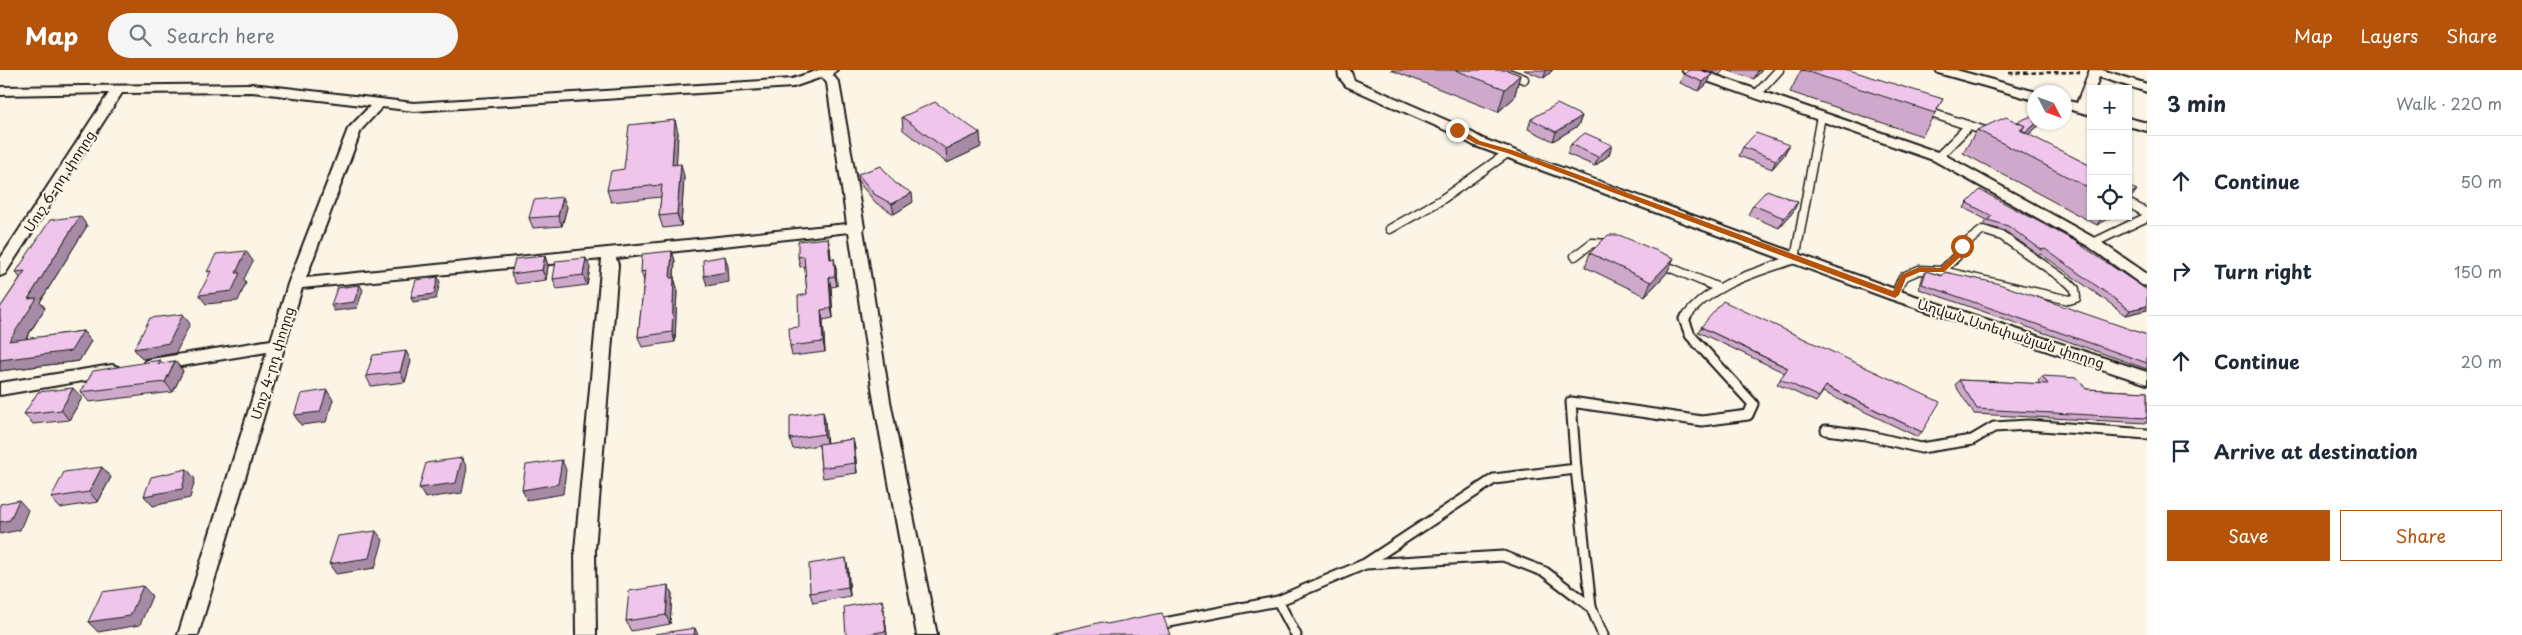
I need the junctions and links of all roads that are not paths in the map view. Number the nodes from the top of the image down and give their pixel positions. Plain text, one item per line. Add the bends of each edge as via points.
1 (1344, 70) edge
2 (1500, 70) edge
3 (1688, 70) edge
4 (1779, 70) edge
5 (1942, 70) edge
6 (828, 71) edge
7 (2096, 71) edge
8 (1524, 80) dead end
9 (2147, 88) edge
10 (0, 91) edge
11 (117, 91) junction
12 (1757, 94) junction
13 (2027, 94) edge
14 (380, 102) junction
15 (2072, 106) edge
16 (1913, 107) edge
17 (2086, 110) edge
18 (1821, 116) junction
19 (2132, 123) edge
20 (1970, 126) junction
21 (2147, 127) edge
22 (1997, 136) edge
23 (1509, 152) junction
24 (1938, 157) junction
25 (2132, 206) edge
26 (2147, 215) edge
27 (857, 227) junction
28 (1390, 229) dead end
29 (2093, 243) junction
30 (1622, 248) edge
31 (608, 254) junction
32 (1575, 256) dead end
33 (1647, 258) edge
34 (1795, 259) junction
35 (0, 271) edge
36 (1942, 271) junction
37 (2147, 282) edge
38 (296, 284) junction
39 (1719, 288) junction
40 (1895, 295) junction
41 (277, 345) junction
42 (2147, 378) edge
43 (0, 389) edge
44 (1826, 430) dead end
45 (2147, 434) edge
46 (1576, 469) junction
47 (1365, 564) junction
48 (1278, 601) junction
49 (1591, 607) junction
50 (1144, 627) edge
51 (188, 635) edge
52 (586, 635) edge
53 (927, 635) edge
54 (1296, 635) edge
55 (1603, 635) edge

1 - 23 street via 1350,84 1478,142
2 - 8 lane
3 - 12 street
4 - 12 lane
5 - 13 street
6 - 14 street via 783,84 414,107
6 - 27 street via 833,83
7 - 9 street
7 - 17 street
10 - 11 street
11 - 14 street via 252,88
11 - 35 street, Մուշ 6-րդ փողոց
12 - 18 street
14 - 38 street, Մուշ 4-րդ փողոց via 355,129
15 - 17 street
16 - 20 lane
18 - 24 street
18 - 34 lane
19 - 21 street
20 - 22 lane
20 - 24 lane
23 - 28 lane via 1441,200
23 - 34 street, Աղվան Ստեփանյան փողոց
24 - 29 street
25 - 26 lane
26 - 29 lane
27 - 31 street
27 - 53 street via 882,401
29 - 37 street
30 - 32 lane via 1600,242 1588,243
31 - 38 street
31 - 52 street via 610,265 585,550
33 - 39 lane
34 - 39 lane
34 - 40 street, Աղվան Ստեփանյան փողոց
36 - 36 lane via 2069,300 2076,298 2075,289 2068,282 2002,236 1983,230 1962,246
36 - 40 lane via 1912,272 1903,277
38 - 41 street, Մուշ 4-րդ փողոց
39 - 46 lane via 1691,307 1684,319 1690,335 1753,404 1748,415 1702,421 1571,402
40 - 42 street, Աղվան Ստեփանյան փողոց
41 - 43 street
41 - 51 street, Մուշ 4-րդ փողոց
44 - 45 lane via 1866,435 1921,448 1972,440 1994,427 2028,425
46 - 47 lane via 1494,480
46 - 49 lane
47 - 48 lane
47 - 49 lane via 1503,556 1544,572
48 - 50 lane
48 - 54 lane
49 - 55 lane

